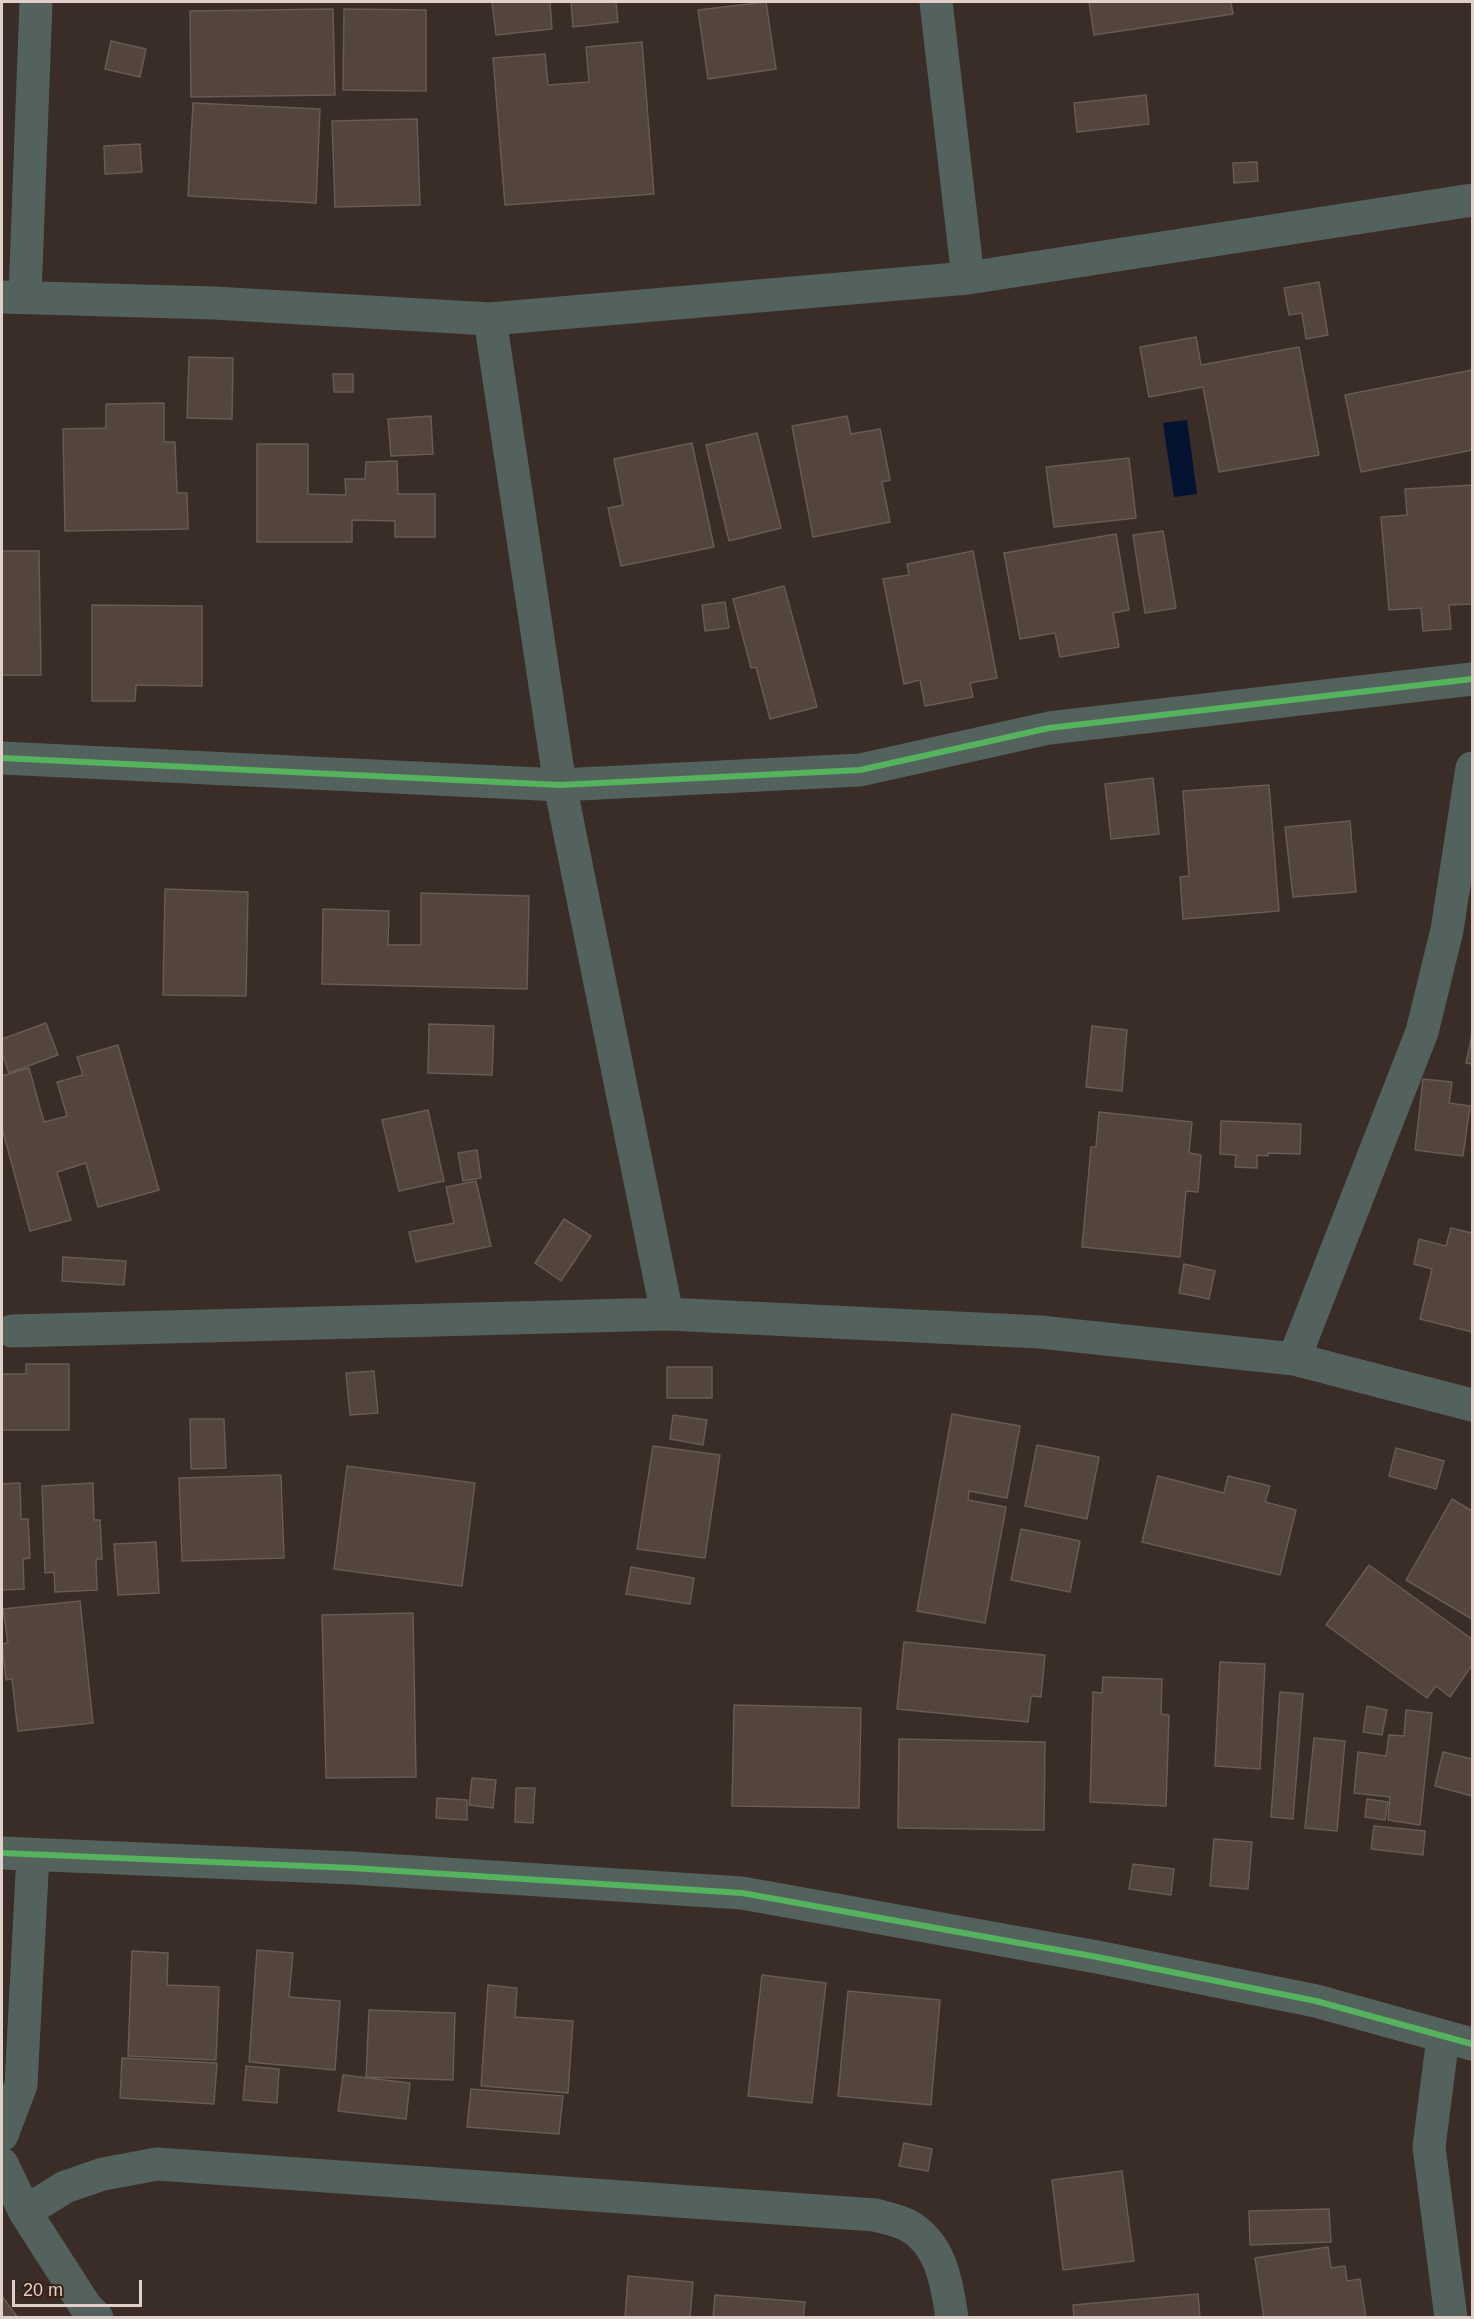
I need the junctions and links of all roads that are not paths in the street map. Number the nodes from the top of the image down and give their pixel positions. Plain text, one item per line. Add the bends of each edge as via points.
1 (36, 2) edge
2 (936, 2) edge
3 (1473, 200) edge
4 (968, 278) junction
5 (13, 297) edge
6 (490, 319) junction
7 (1473, 679) edge
8 (2, 758) edge
9 (1473, 768) edge
10 (560, 785) junction
11 (667, 1314) junction
12 (12, 1331) dead end
13 (1294, 1359) junction
14 (1473, 1405) edge
15 (17, 1854) edge
16 (14, 1963) edge
17 (1458, 2040) edge
18 (2, 2136) edge
19 (2, 2164) edge
20 (25, 2212) junction
21 (97, 2318) edge
22 (952, 2318) edge
23 (1451, 2318) edge

1 - 5 street
2 - 4 street
3 - 4 street
4 - 6 street
5 - 6 street via 214,303
6 - 10 street
7 - 10 street via 1048,728 860,770
8 - 10 street
9 - 13 street via 1447,930 1422,1032
10 - 11 street
11 - 12 street
11 - 13 street via 1040,1332
13 - 14 street
15 - 16 street
15 - 17 street via 352,1868 742,1893 1305,1999
16 - 18 street via 21,2085
17 - 23 street via 1429,2146
19 - 20 street
20 - 21 street
20 - 22 street via 65,2187 103,2174 157,2164 875,2215 922,2234 934,2250 947,2285

